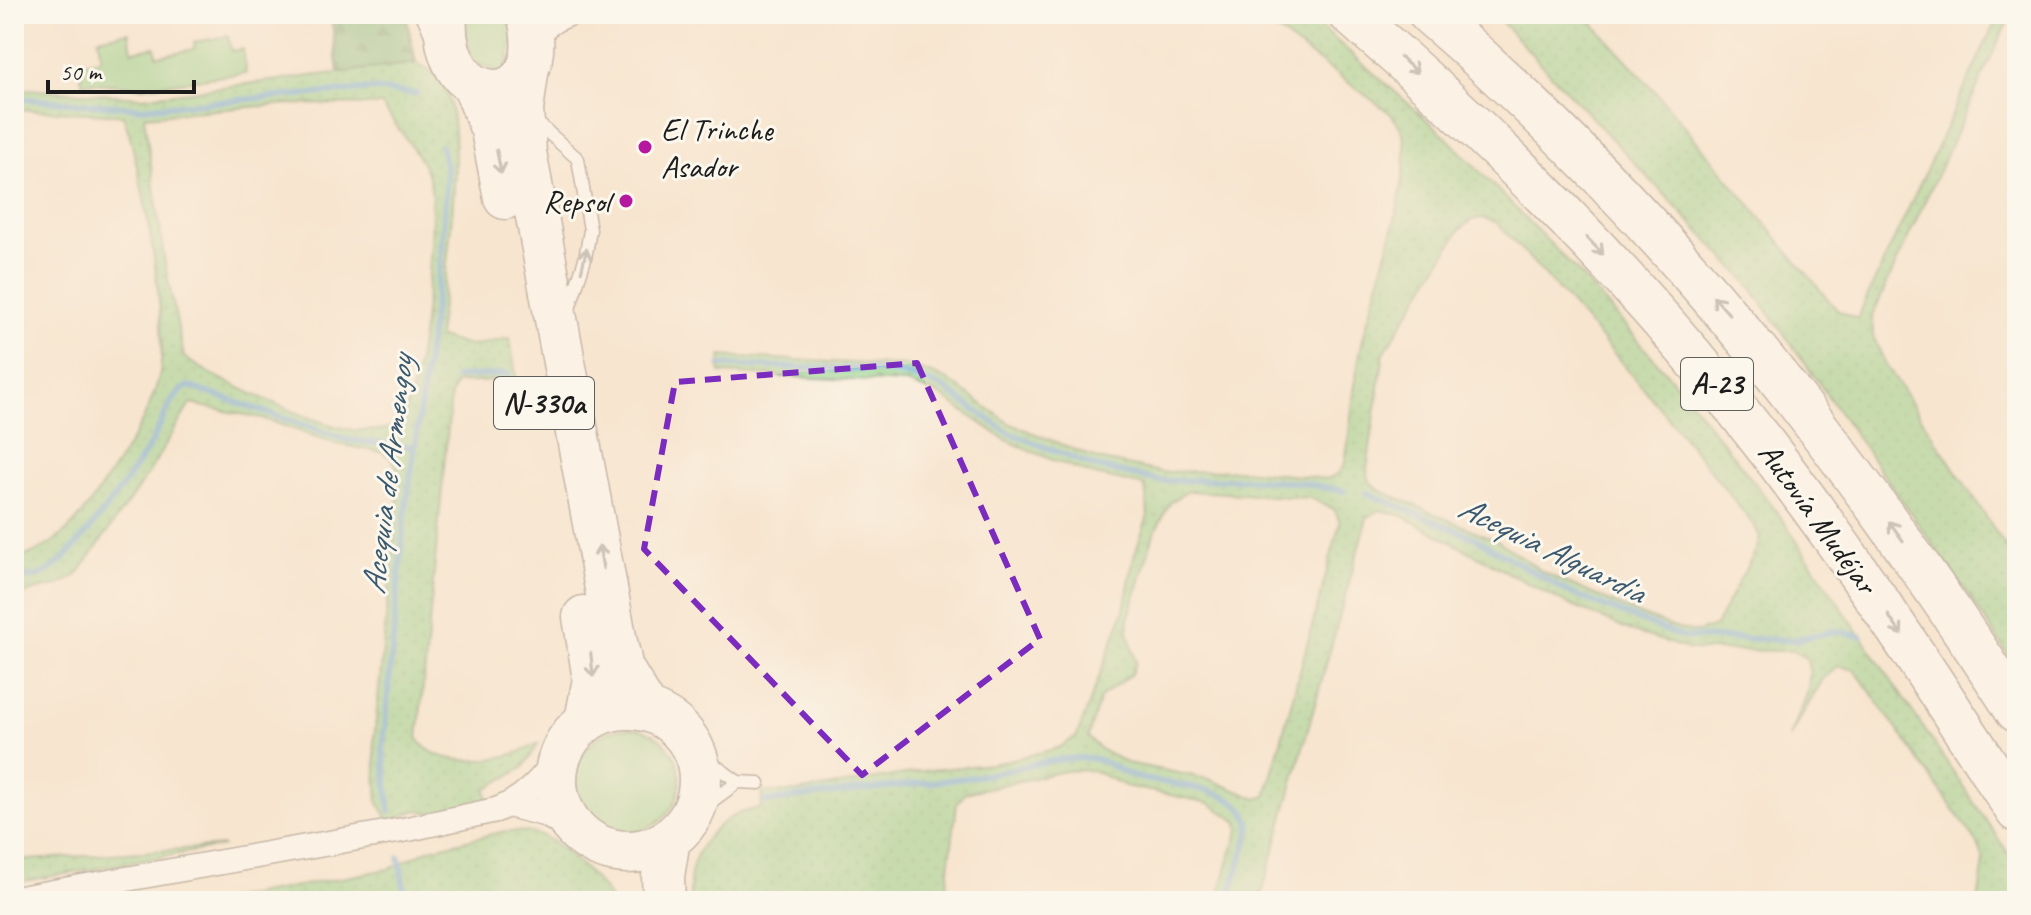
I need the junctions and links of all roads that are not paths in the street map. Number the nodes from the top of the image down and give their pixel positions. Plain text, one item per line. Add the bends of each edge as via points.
1 (422, 14) edge
2 (446, 14) edge
3 (585, 14) edge
4 (1350, 14) edge
5 (1430, 14) edge
6 (1471, 14) edge
7 (527, 60) edge
8 (463, 74) junction
9 (1582, 154) junction
10 (647, 710) junction
11 (2017, 711) edge
12 (576, 731) junction
13 (694, 750) junction
14 (738, 782) junction
15 (759, 783) dead end
16 (508, 805) junction
17 (2017, 811) edge
18 (679, 829) junction
19 (594, 841) junction
20 (14, 899) edge
21 (635, 901) edge
22 (664, 901) edge

1 - 8 lane via 431,36
2 - 8 highway, N-330a via 445,33
3 - 7 lane via 560,24
4 -> 17 highway, Autovía Mudéjar / A-23 via 1538,187 1721,390 1853,564
5 - 9 highway, Autovía Mudéjar / A-23
6 - 9 highway via 1579,127
7 - 8 highway via 504,91 494,93
10 -> 7 highway, N-330a via 631,688 619,656 525,152
8 -> 12 highway, N-330a via 495,144 593,666
11 -> 9 highway, Autovía Mudéjar / A-23 via 1915,558 1768,361 1674,250
10 - 12 highway via 622,708
10 - 13 highway, N-330a via 670,721
12 - 16 street via 536,784
12 - 19 highway, N-330a via 560,754 556,782 562,810
13 - 14 lane
13 - 18 highway via 700,778
14 - 15 lane
14 - 18 lane
16 - 19 street via 544,814
16 - 20 street via 408,829
18 - 19 highway via 635,852
18 - 22 highway via 663,876
19 - 21 highway, N-330a via 628,877

